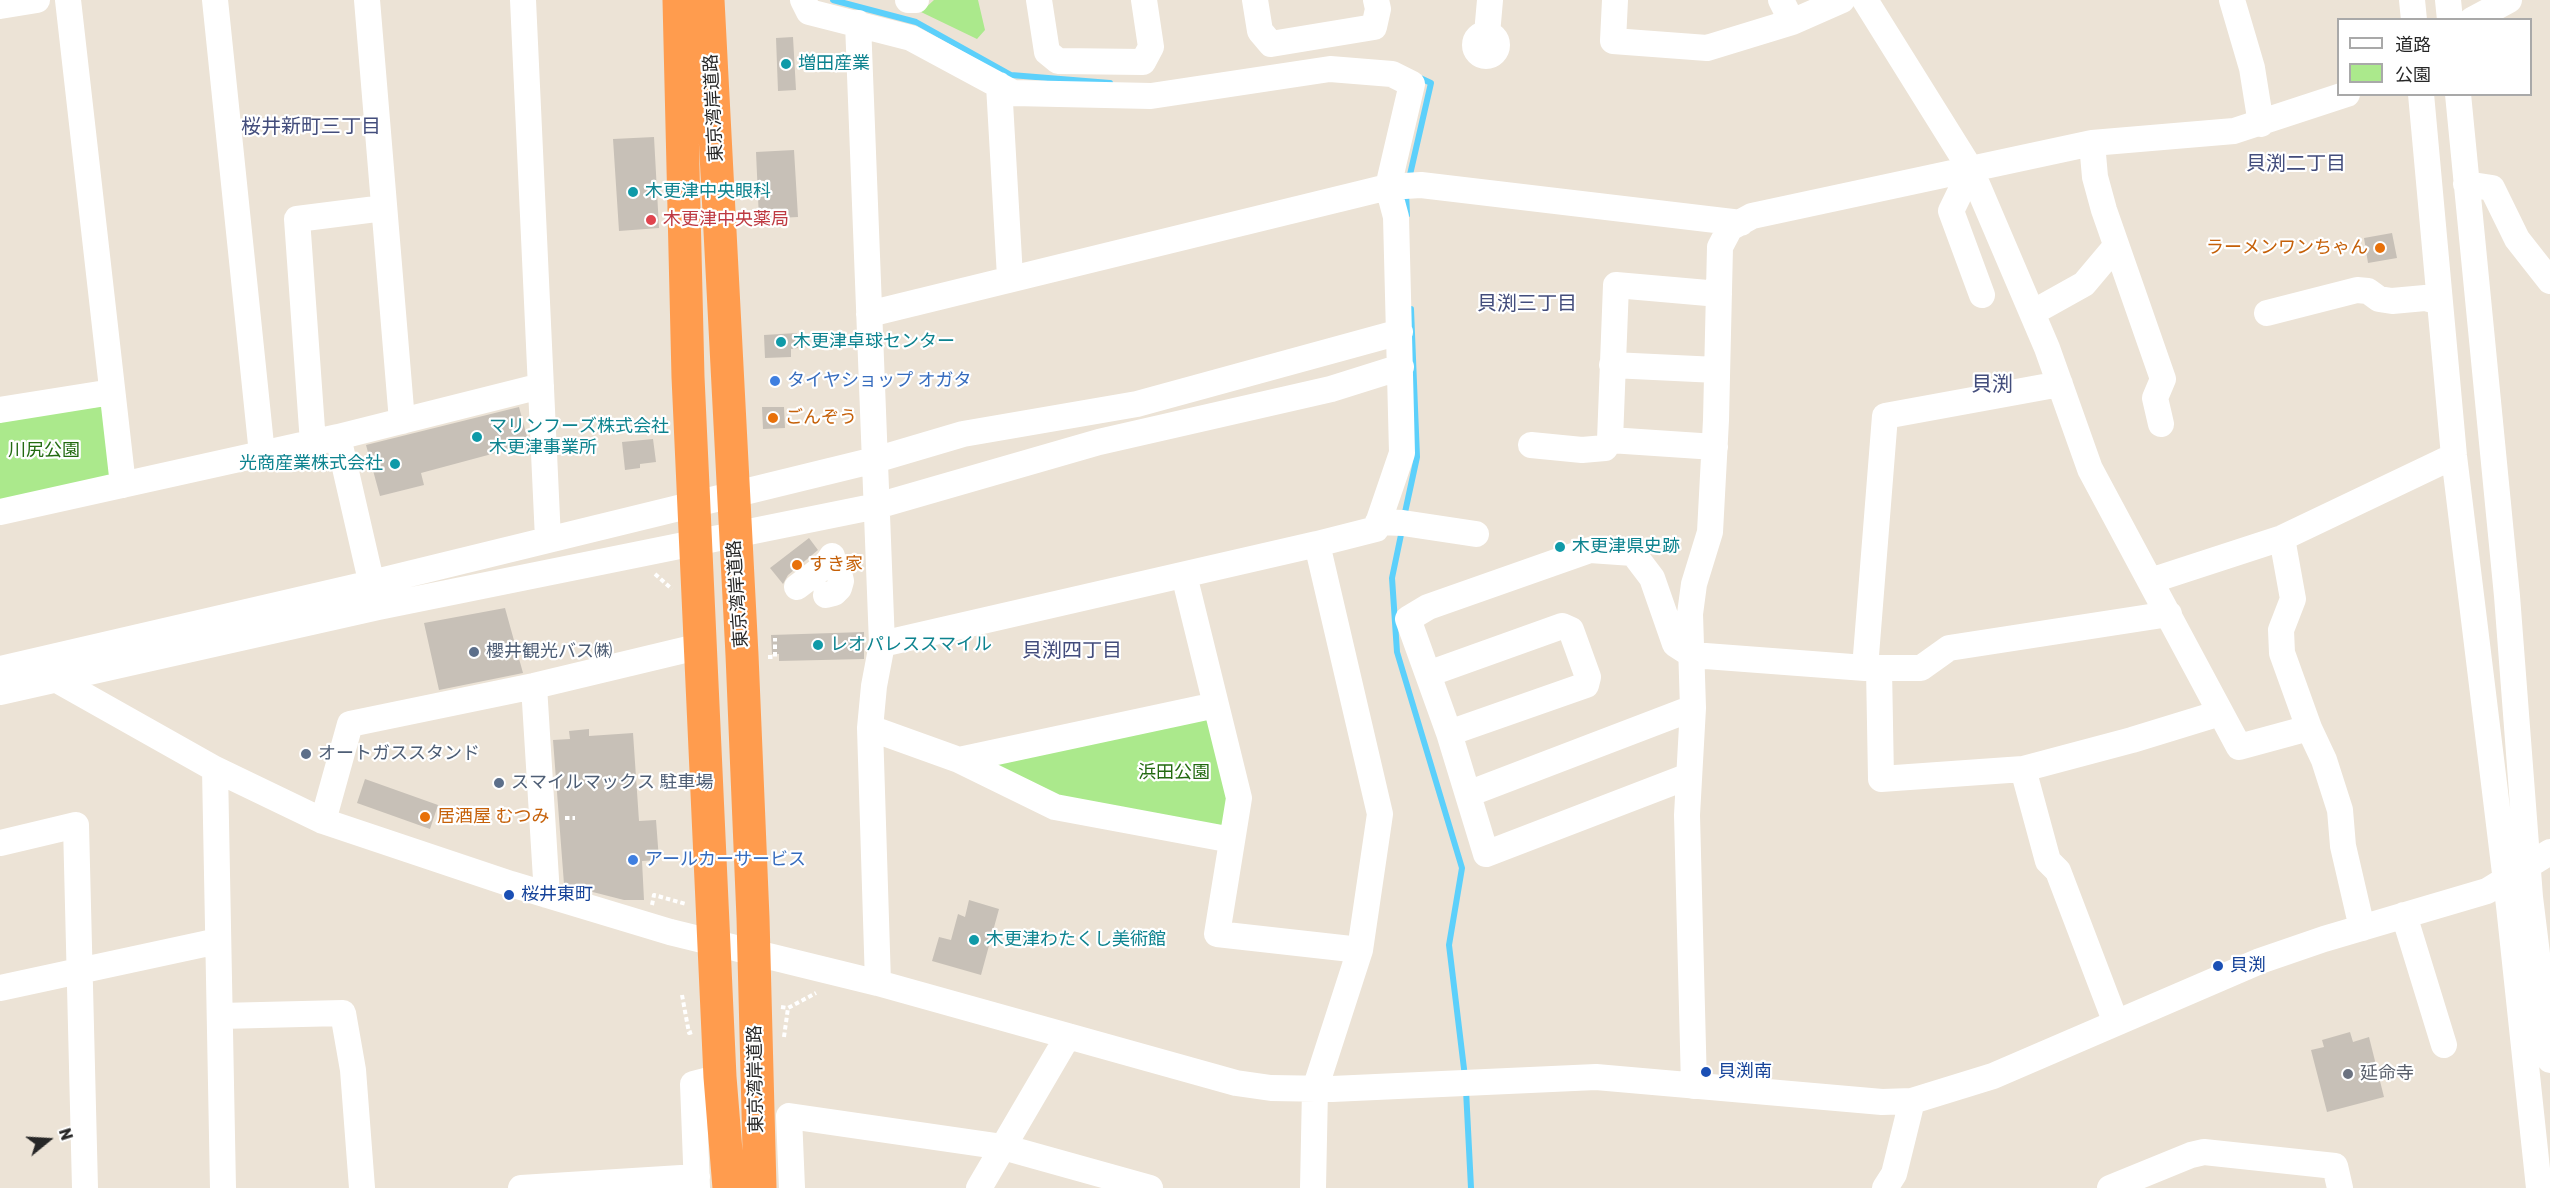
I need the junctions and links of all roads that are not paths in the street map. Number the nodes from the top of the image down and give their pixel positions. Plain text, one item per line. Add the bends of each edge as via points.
1 (37, 0) edge
2 (68, 0) edge
3 (215, 0) edge
4 (367, 0) edge
5 (523, 0) edge
6 (679, 0) edge
7 (708, 0) edge
8 (803, 0) edge
9 (908, 0) edge
10 (916, 0) edge
11 (1039, 0) edge
12 (1144, 0) edge
13 (1255, 0) edge
14 (1376, 0) edge
15 (1490, 0) edge
16 (1615, 0) edge
17 (1842, 0) edge
18 (1865, 0) edge
19 (2232, 0) edge
20 (2412, 0) edge
21 (2448, 0) edge
22 (2509, 0) edge
23 (0, 6) edge
24 (1786, 11) edge
25 (2414, 18) edge
26 (2450, 18) edge
27 (2476, 18) edge
28 (858, 24) junction
29 (1487, 34) dead end
30 (999, 85) junction
31 (2341, 96) edge
32 (2421, 96) edge
33 (2458, 96) edge
34 (2261, 124) junction
35 (2092, 143) junction
36 (1971, 171) junction
37 (2466, 184) junction
38 (1388, 187) junction
39 (384, 208) junction
40 (1741, 223) junction
41 (2116, 246) junction
42 (1010, 278) junction
43 (2550, 281) edge
44 (1719, 294) junction
45 (1982, 295) dead end
46 (2440, 302) junction
47 (2032, 313) junction
48 (2267, 313) dead end
49 (869, 314) junction
50 (1400, 332) junction
51 (1612, 365) junction
52 (1401, 367) junction
53 (1717, 370) junction
54 (2060, 384) junction
55 (541, 386) junction
56 (112, 392) junction
57 (0, 410) edge
58 (402, 421) junction
59 (2161, 424) dead end
60 (338, 437) junction
61 (1610, 440) junction
62 (314, 443) junction
63 (1531, 445) dead end
64 (1715, 447) junction
65 (262, 454) junction
66 (2454, 456) junction
67 (875, 460) junction
68 (123, 485) junction
69 (732, 494) junction
70 (694, 504) junction
71 (877, 506) junction
72 (0, 512) edge
73 (1378, 522) junction
74 (1476, 534) dead end
75 (735, 535) junction
76 (2282, 538) junction
77 (548, 540) junction
78 (696, 543) junction
79 (1317, 544) junction
80 (1184, 575) junction
81 (2150, 581) junction
82 (797, 586) dead end
83 (375, 595) junction
84 (826, 595) dead end
85 (2169, 614) junction
86 (882, 644) junction
87 (701, 646) junction
88 (1692, 655) junction
89 (1873, 668) junction
90 (0, 669) edge
91 (53, 669) junction
92 (1428, 674) junction
93 (534, 686) junction
94 (0, 692) edge
95 (1216, 705) junction
96 (1693, 708) junction
97 (2220, 712) junction
98 (870, 728) junction
99 (2309, 728) junction
100 (1449, 733) junction
101 (959, 760) junction
102 (215, 769) junction
103 (2023, 769) junction
104 (1689, 776) junction
105 (1468, 794) junction
106 (323, 821) junction
107 (1232, 840) junction
108 (0, 843) edge
109 (2550, 852) edge
110 (2517, 873) junction
111 (547, 895) junction
112 (2404, 915) junction
113 (2362, 927) junction
114 (218, 941) junction
115 (714, 943) junction
116 (1360, 950) junction
117 (753, 953) junction
118 (80, 969) junction
119 (878, 983) junction
120 (0, 988) edge
121 (220, 1016) junction
122 (2116, 1023) junction
123 (1068, 1036) junction
124 (2444, 1045) dead end
125 (2550, 1060) edge
126 (720, 1077) junction
127 (1694, 1086) junction
128 (1315, 1089) junction
129 (1912, 1101) junction
130 (1003, 1147) junction
131 (697, 1182) edge
132 (86, 1188) edge
133 (223, 1188) edge
134 (362, 1188) edge
135 (521, 1188) edge
136 (729, 1188) edge
137 (760, 1188) edge
138 (792, 1188) edge
139 (979, 1188) edge
140 (1150, 1188) edge
141 (1313, 1188) edge
142 (1885, 1188) edge
143 (2110, 1188) edge
144 (2340, 1188) edge
145 (2539, 1188) edge

1 - 23 street
2 - 56 street
3 - 65 street
4 - 39 street
5 - 55 street
6 - 70 highway, 東京湾岸道路
7 - 69 highway, 東京湾岸道路
8 - 28 street via 809,12
9 - 10 street
11 - 12 street via 1047,52 1058,61 1143,62 1151,47
13 - 14 street via 1260,32 1271,44 1374,27
15 - 29 street
16 - 24 street via 1612,41 1707,48
17 - 24 street
18 - 36 street
19 - 34 street via 2252,68
20 - 25 street
21 - 26 street
22 - 27 street
28 - 30 street via 911,38
28 - 49 street
30 - 38 street via 1013,93 1151,96 1329,69 1392,74 1412,84
30 - 42 street
31 - 34 street
32 - 46 street
33 - 37 street
34 - 35 street via 2234,131
35 - 36 street
35 - 41 street via 2095,177
36 - 40 street via 1752,216
36 - 45 street via 1951,211
36 - 47 street
37 - 43 street via 2492,188 2517,239
37 - 110 street via 2507,596
38 - 40 street via 1421,185
38 - 42 street
38 - 50 street via 1396,218
39 - 58 street
39 - 62 street via 297,219
40 - 44 street via 1730,228 1720,247
41 - 47 street via 2084,284
41 - 59 street via 2163,378 2155,398
42 - 49 street
44 - 51 street via 1616,285
44 - 53 street
46 - 48 street via 2425,298 2379,299 2368,291 2357,290
46 - 66 street
47 - 54 street
49 - 67 street
50 - 52 street
50 - 67 street via 1137,405 963,435
51 - 53 street
51 - 61 street
52 - 71 street via 1331,389 1099,442
52 - 73 street via 1402,453
53 - 64 street
54 - 81 street via 2090,469
54 - 89 street via 1885,416
55 - 58 street
55 - 77 street
56 - 57 street
56 - 68 street
58 - 60 street
60 - 62 street
60 - 83 street
61 - 63 street via 1605,448 1582,450
61 - 64 street
62 - 65 street
64 - 88 street via 1710,532 1694,584 1690,614
65 - 68 street
66 - 76 street
66 - 110 street
67 - 69 street
67 - 71 street
68 - 72 street
69 - 70 street
69 - 75 highway, 東京湾岸道路
70 - 77 street
70 - 78 highway, 東京湾岸道路
71 - 75 street
71 - 86 street
73 - 74 street
73 - 79 street via 1376,529
75 - 78 street
75 - 117 highway, 東京湾岸道路
76 - 81 street
76 - 99 street via 2292,599 2281,630 2282,652
77 - 83 street
78 - 83 street
78 - 87 highway, 東京湾岸道路
79 - 80 street
79 - 116 street via 1380,814
80 - 86 street
80 - 95 street
81 - 85 street
82 - 84 street via 829,561 841,581 834,593
83 - 91 street
85 - 89 street via 1949,648 1920,668
85 - 97 street
86 - 98 street
87 - 93 street
87 - 115 highway, 東京湾岸道路
88 - 89 street
88 - 92 street via 1675,644 1652,578 1633,553 1590,550 1428,607 1408,619
88 - 96 street
89 - 103 street via 1881,779
90 - 91 street
91 - 94 street
91 - 102 street
92 - 100 street
92 - 100 street via 1562,626 1571,630 1588,677 1586,685
93 - 106 street via 350,724
93 - 111 street
95 - 101 street
95 - 107 street via 1239,798
96 - 104 street
96 - 105 street
97 - 99 street via 2239,747
97 - 103 street
98 - 101 street
98 - 119 street
99 - 113 street via 2325,760 2340,810 2343,846
100 - 105 street
101 - 107 street via 1055,807
102 - 106 street
102 - 114 street
103 - 122 street via 2048,861 2058,871
104 - 105 street via 1486,854
104 - 127 street
106 - 111 street
107 - 116 street via 1217,934
108 - 118 street via 75,825
109 - 110 street
110 - 112 street via 2487,891
110 - 125 street
110 - 145 street
111 - 115 street
112 - 113 street
112 - 124 street
113 - 122 street via 2260,961
114 - 118 street
114 - 121 street
115 - 117 street
115 - 126 highway, 東京湾岸道路
116 - 128 street
117 - 119 street
117 - 137 highway, 東京湾岸道路
118 - 120 street
118 - 132 street
119 - 123 street
121 - 133 street
121 - 134 street via 343,1013 353,1070
122 - 129 street via 1993,1076
123 - 128 street via 1236,1083
123 - 130 street
126 - 131 street via 693,1084
126 - 136 highway, 東京湾岸道路
127 - 128 street via 1596,1077
127 - 129 street via 1882,1102
128 - 141 street
129 - 142 street via 1894,1174
130 - 138 street via 789,1116
130 - 139 street
130 - 140 street
131 - 135 street
143 - 144 street via 2204,1152 2334,1166

